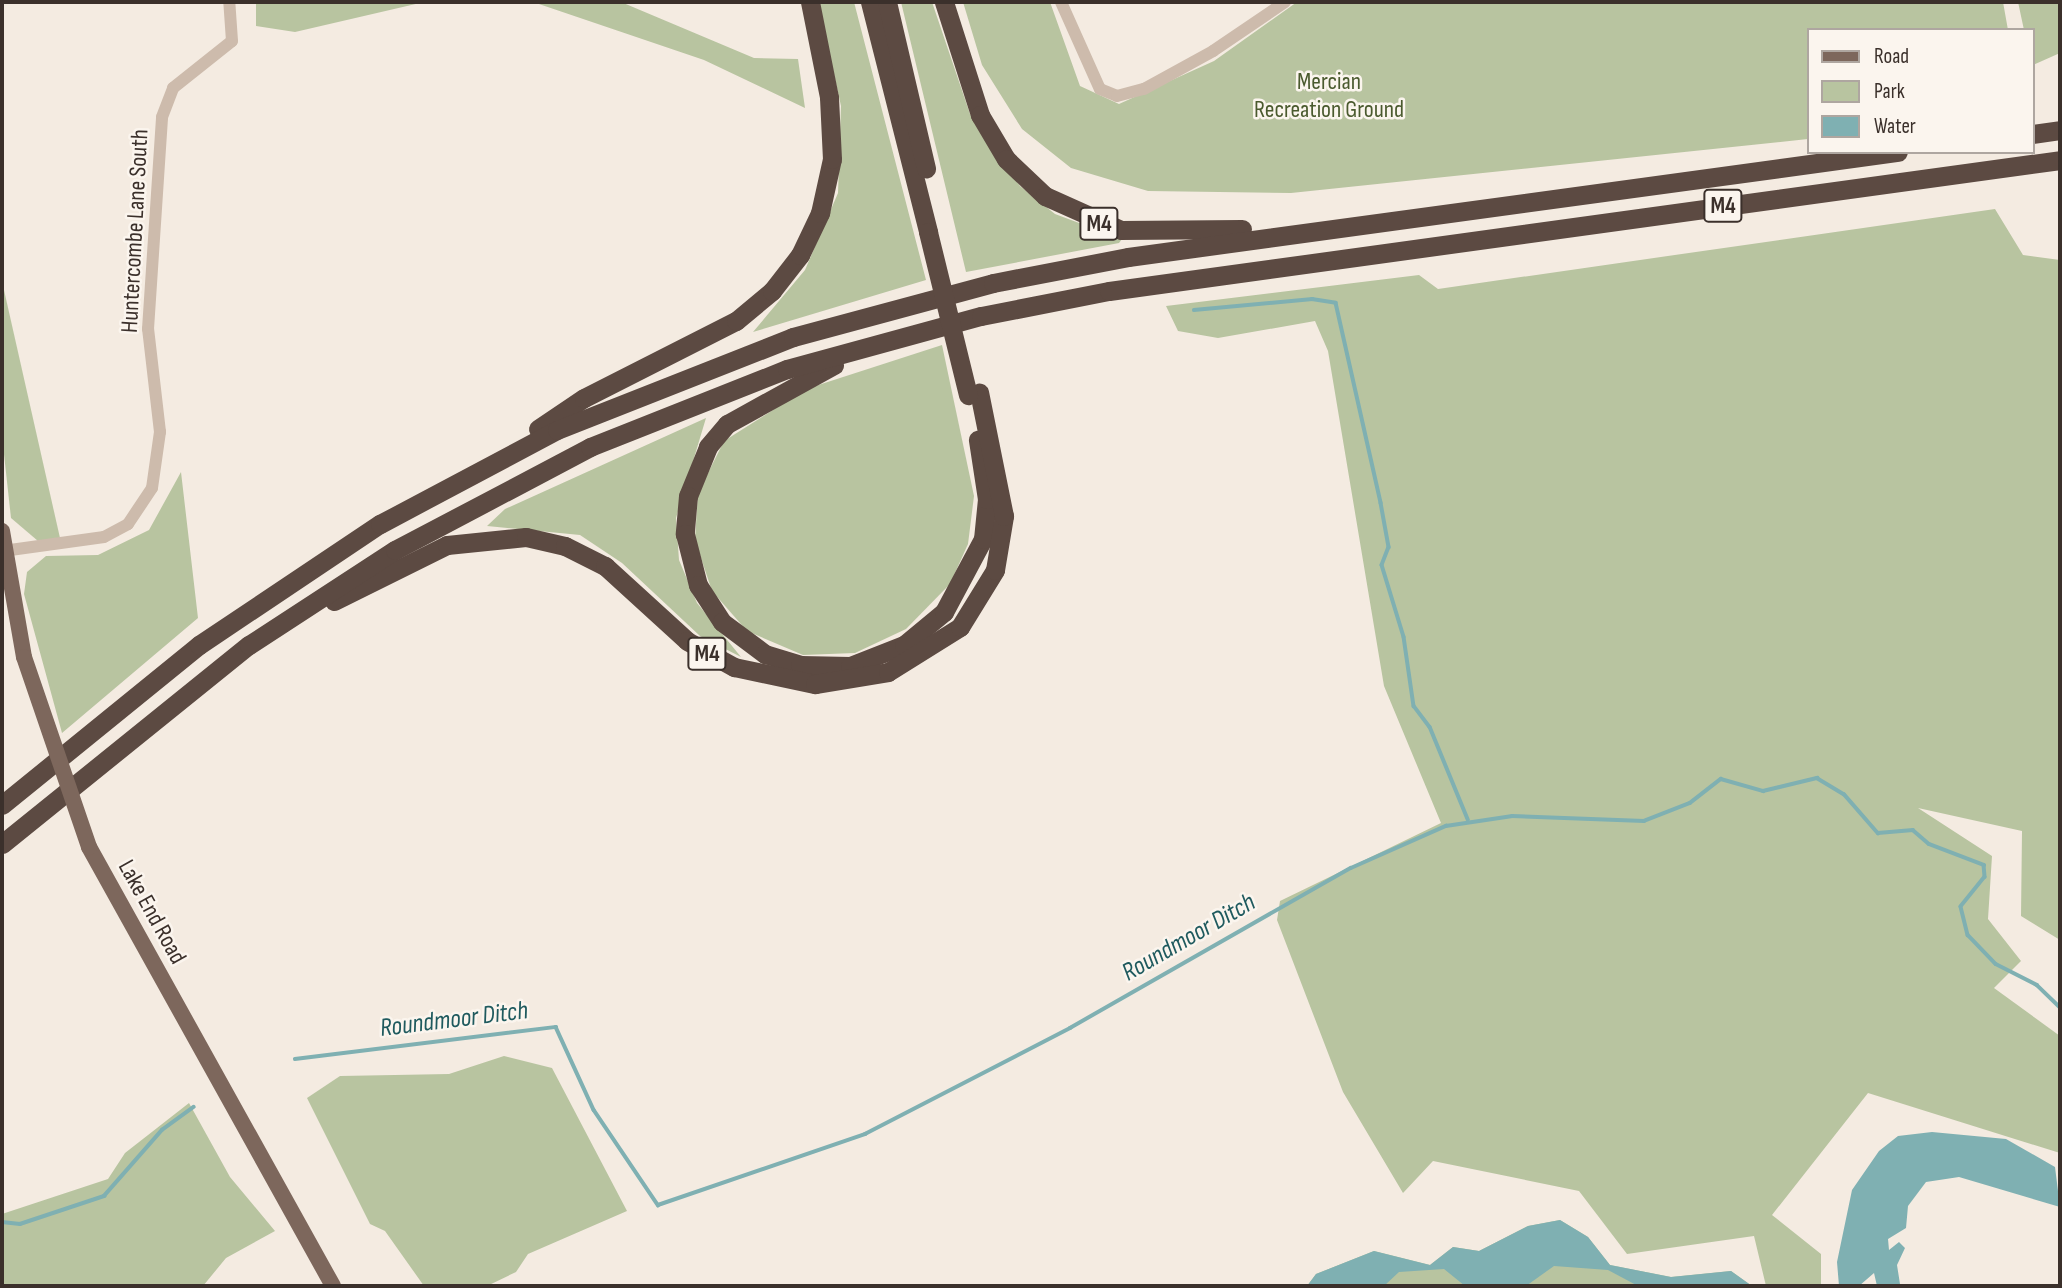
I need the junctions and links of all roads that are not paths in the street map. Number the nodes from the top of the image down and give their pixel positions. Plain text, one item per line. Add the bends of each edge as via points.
1 (229, 2) edge
2 (810, 2) edge
3 (870, 2) edge
4 (887, 2) edge
5 (944, 2) edge
6 (1061, 2) edge
7 (1285, 2) edge
8 (2060, 130) edge
9 (2034, 134) edge
10 (1883, 154) edge
11 (2060, 160) edge
12 (1384, 222) junction
13 (935, 231) junction
14 (896, 337) junction
15 (974, 394) junction
16 (482, 468) junction
17 (2, 531) edge
18 (3, 551) edge
19 (249, 645) junction
20 (2, 805) edge
21 (2, 844) edge
22 (333, 1286) edge

1 - 18 street, Huntercombe Lane South via 232,41 173,88 162,117 148,329 160,432 152,488 128,524 104,537
2 - 16 highway, M4 via 829,97 832,159 820,213 800,255 772,291 736,321 584,398
3 - 13 highway, M4
4 - 13 highway, M4
5 - 12 highway, M4 via 971,95 996,145 1030,185 1061,208 1140,232
6 - 7 street via 1100,89 1117,96 1144,89
8 - 9 highway
10 - 12 highway, M4
11 - 14 highway, M4 via 1188,279
12 - 16 highway, M4 via 1104,261 899,306 688,374
13 - 15 highway, M4
14 - 15 highway, M4 via 766,398 727,424 708,447 688,496 687,549 703,596 731,631 776,659 835,668 891,652 944,612 977,557 987,512
14 - 19 highway, M4 via 750,383 590,447 395,550
15 - 19 highway, M4 via 1002,496 999,558 960,627 888,672 814,684 734,667 687,641 593,559 551,542 513,536 436,549
16 - 20 highway, M4 via 250,608
17 - 18 main road, Lake End Road
18 - 22 main road, Lake End Road, bridge via 24,657 89,846
19 - 21 highway, M4

